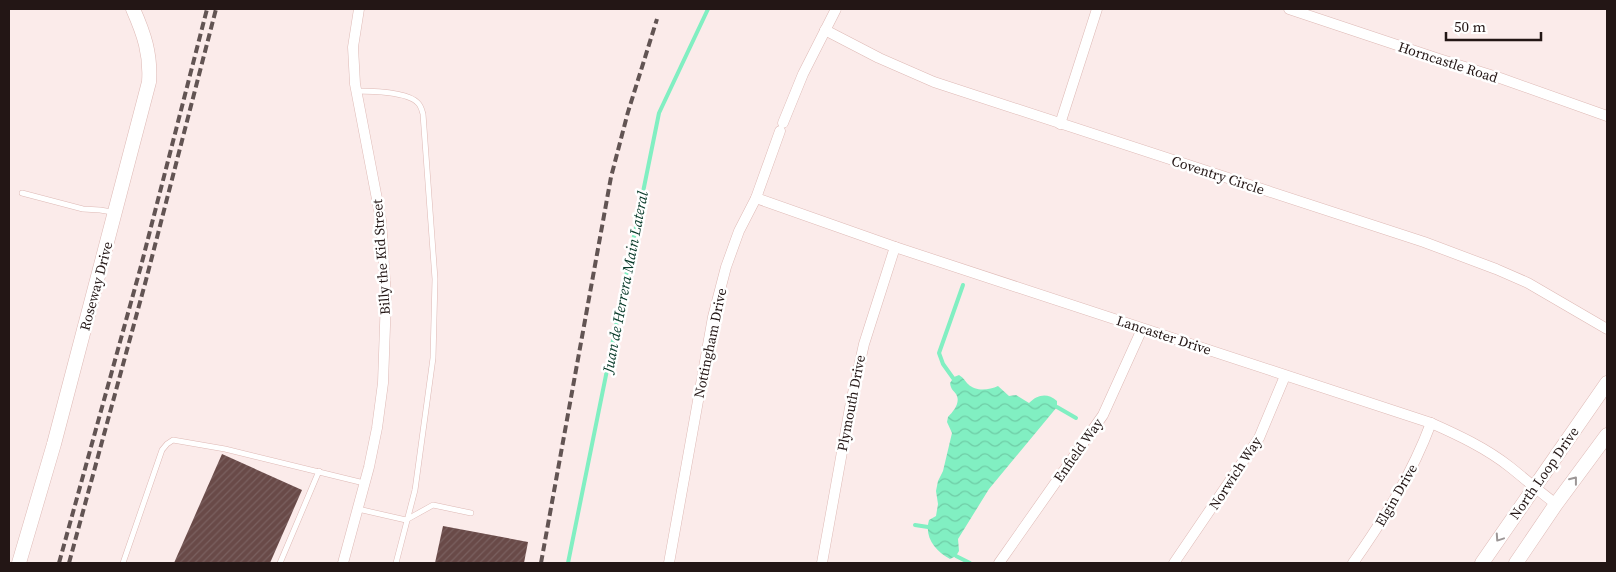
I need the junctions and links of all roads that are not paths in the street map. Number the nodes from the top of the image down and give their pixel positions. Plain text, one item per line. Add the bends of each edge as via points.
1 (133, 9) edge
2 (359, 9) edge
3 (836, 9) edge
4 (1097, 9) edge
5 (1289, 9) edge
6 (825, 30) junction
7 (356, 91) junction
8 (1607, 116) edge
9 (1060, 124) junction
10 (22, 193) dead end
11 (756, 198) junction
12 (115, 213) junction
13 (895, 247) junction
14 (1142, 329) junction
15 (1607, 329) edge
16 (1285, 376) junction
17 (1607, 383) edge
18 (1430, 424) junction
19 (1607, 435) edge
20 (319, 471) junction
21 (365, 483) junction
22 (1534, 487) junction
23 (1556, 504) junction
24 (358, 509) junction
25 (471, 513) dead end
26 (406, 520) junction
27 (19, 563) edge
28 (123, 563) edge
29 (280, 563) edge
30 (343, 563) edge
31 (396, 563) edge
32 (669, 563) edge
33 (822, 563) edge
34 (999, 563) edge
35 (1174, 563) edge
36 (1353, 563) edge
37 (1482, 563) edge
38 (1516, 563) edge

1 - 12 street, Roseway Drive via 149,52 150,75
2 - 7 street, Billy the Kid Street via 353,47
3 - 6 street
4 - 9 street
5 - 8 street, Horncastle Road
6 - 9 street, Coventry Circle via 934,82
6 - 11 street, Nottingham Drive via 781,127
7 - 21 street, Billy the Kid Street via 381,220 386,297 383,383
7 - 26 lane via 387,92 417,101 423,114 436,279 433,358 415,490
9 - 15 street, Coventry Circle via 1424,242 1496,269 1557,299
10 - 12 lane via 83,210
11 - 13 street, Lancaster Drive
11 - 32 street, Nottingham Drive via 726,267 713,317
12 - 27 street, Roseway Drive
13 - 14 street, Lancaster Drive
13 - 33 street, Plymouth Drive via 864,344 850,402
14 - 16 street, Lancaster Drive
14 - 34 street, Enfield Way via 1103,415
16 - 18 street, Lancaster Drive
16 - 35 street, Norwich Way via 1259,438
17 - 22 street, North Loop Drive
18 - 22 street, Lancaster Drive via 1478,446
18 - 36 street, Elgin Drive via 1411,471
23 -> 19 street, North Loop Drive
20 - 21 lane
20 - 28 lane via 174,440 162,450
20 - 29 lane
21 - 24 street, Billy the Kid Street
22 - 23 street, Lancaster Drive
22 -> 37 street, North Loop Drive
23 - 38 street, North Loop Drive
24 - 26 lane
24 - 30 street, Billy the Kid Street
25 - 26 lane via 433,505
26 - 31 lane

